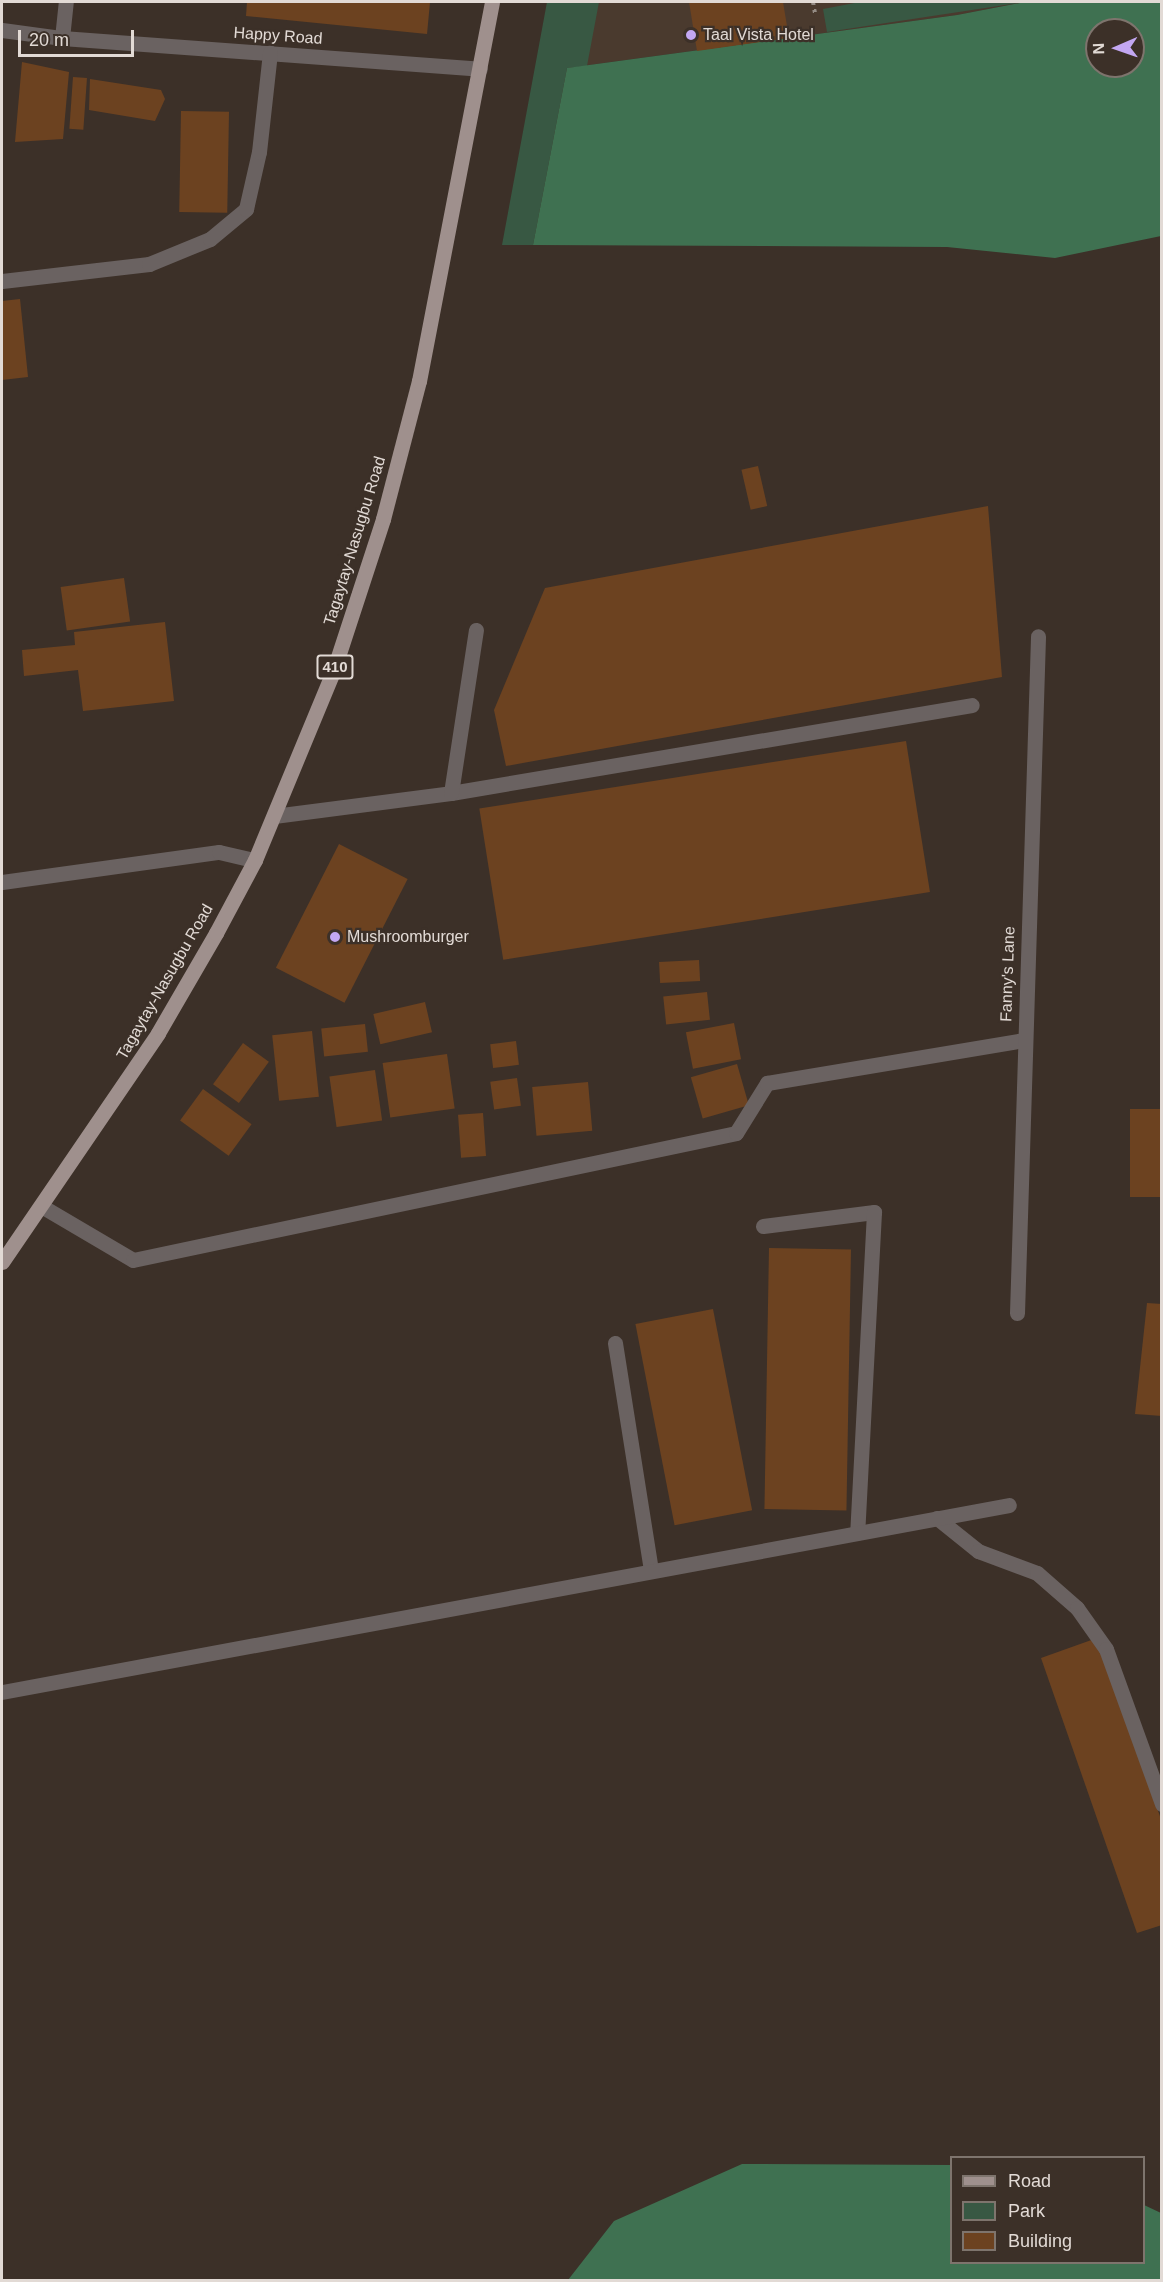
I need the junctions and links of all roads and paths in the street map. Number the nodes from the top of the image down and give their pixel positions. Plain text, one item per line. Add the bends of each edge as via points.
1 (66, 2) edge
2 (492, 2) edge
3 (813, 2) edge
4 (815, 13) dead end
5 (2, 30) edge
6 (62, 38) junction
7 (270, 53) junction
8 (480, 69) junction
9 (2, 281) edge
10 (476, 630) dead end
11 (1038, 636) dead end
12 (972, 705) dead end
13 (451, 793) junction
14 (274, 816) junction
15 (255, 860) junction
16 (2, 882) edge
17 (1024, 1040) junction
18 (43, 1207) junction
19 (763, 1227) dead end
20 (2, 1262) edge
21 (1017, 1313) dead end
22 (615, 1343) dead end
23 (1008, 1505) dead end
24 (937, 1518) junction
25 (857, 1533) junction
26 (651, 1570) junction
27 (2, 1692) edge
28 (1161, 1804) edge

1 - 6 street
2 - 8 main road, Tagaytay-Nasugbu Road / 410
3 - 4 path
5 - 6 street, Happy Road
6 - 7 street, Happy Road
7 - 8 street, Happy Road
7 - 9 street via 260,152 246,209 210,239 150,264
8 - 14 main road, Tagaytay-Nasugbu Road / 410 via 419,381 383,519 334,669
10 - 13 street
11 - 17 street, Fanny's Lane
12 - 13 street
13 - 14 street
14 - 15 main road, Tagaytay-Nasugbu Road / 410
15 - 16 street via 219,852
15 - 18 main road, Tagaytay-Nasugbu Road / 410 via 158,1033
17 - 18 street via 767,1083 736,1133 133,1260
17 - 21 street, Fanny's Lane
18 - 20 main road, Tagaytay-Nasugbu Road / 410
19 - 25 street via 873,1212
22 - 26 street
23 - 24 street
24 - 25 street
24 - 28 street via 978,1551 1037,1573 1077,1608 1106,1649
25 - 26 street
26 - 27 street

